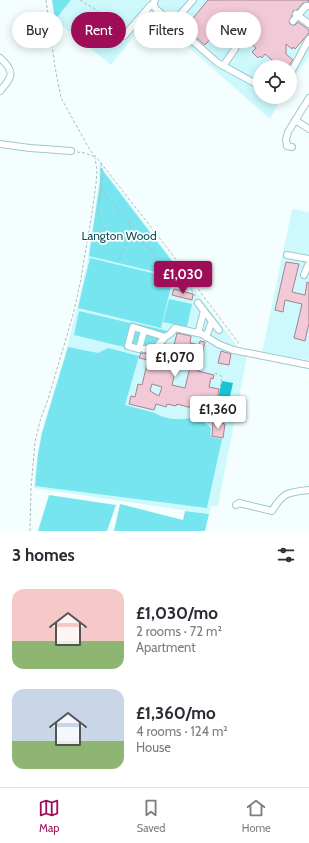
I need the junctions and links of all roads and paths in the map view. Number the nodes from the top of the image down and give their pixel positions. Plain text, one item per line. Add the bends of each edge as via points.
1 (46, 0) edge
2 (80, 0) edge
3 (193, 0) edge
4 (154, 2) edge
5 (309, 6) edge
6 (98, 12) edge
7 (159, 12) edge
8 (182, 12) edge
9 (297, 15) junction
10 (293, 21) dead end
11 (309, 24) edge
12 (126, 34) edge
13 (309, 39) edge
14 (198, 46) edge
15 (234, 49) dead end
16 (0, 58) edge
17 (297, 61) edge
18 (224, 66) junction
19 (253, 82) edge
20 (0, 91) edge
21 (309, 98) edge
22 (296, 120) junction
23 (309, 129) edge
24 (0, 144) edge
25 (292, 147) dead end
26 (71, 151) joint
27 (95, 157) junction
28 (101, 163) junction
29 (101, 190) junction
30 (129, 240) junction
31 (287, 255) dead end
32 (309, 259) edge
33 (119, 261) dead end
34 (309, 265) edge
35 (304, 275) dead end
36 (198, 303) joint
37 (204, 311) junction
38 (212, 321) junction
39 (219, 330) dead end
40 (144, 331) dead end
41 (198, 333) junction
42 (165, 337) junction
43 (206, 337) junction
44 (144, 348) dead end
45 (242, 351) junction
46 (309, 365) edge
47 (215, 373) dead end
48 (217, 401) dead end
49 (309, 490) edge
50 (237, 503) dead end
51 (30, 531) edge

1 - 27 path via 61,98
2 - 6 path
3 - 8 street
4 - 7 street via 154,7
4 - 12 street
5 - 9 street
9 - 10 street
9 - 11 street
13 - 17 street
14 - 18 street
15 - 18 street
16 - 20 street via 11,73 10,79
18 - 19 street
21 - 22 street
22 - 23 street
22 - 25 street via 286,140 287,146
24 - 26 street
26 - 27 path
27 - 28 path
27 - 51 path via 97,170 93,206 80,284 35,442
28 - 29 path
28 - 45 path
29 - 30 path via 128,221 132,233
29 - 30 path via 98,214 102,224 114,238
30 - 33 path
30 - 36 path via 140,241 153,251 156,265 160,269 168,272 178,271
31 - 32 street
34 - 35 street
36 - 37 street
37 - 38 street
37 - 41 street
38 - 39 street
38 - 43 street
40 - 42 street
41 - 42 street via 175,328
41 - 43 street
42 - 44 street via 155,348
43 - 45 street via 233,350
45 - 46 street
47 - 48 path via 222,377
49 - 50 street via 284,495 272,510

